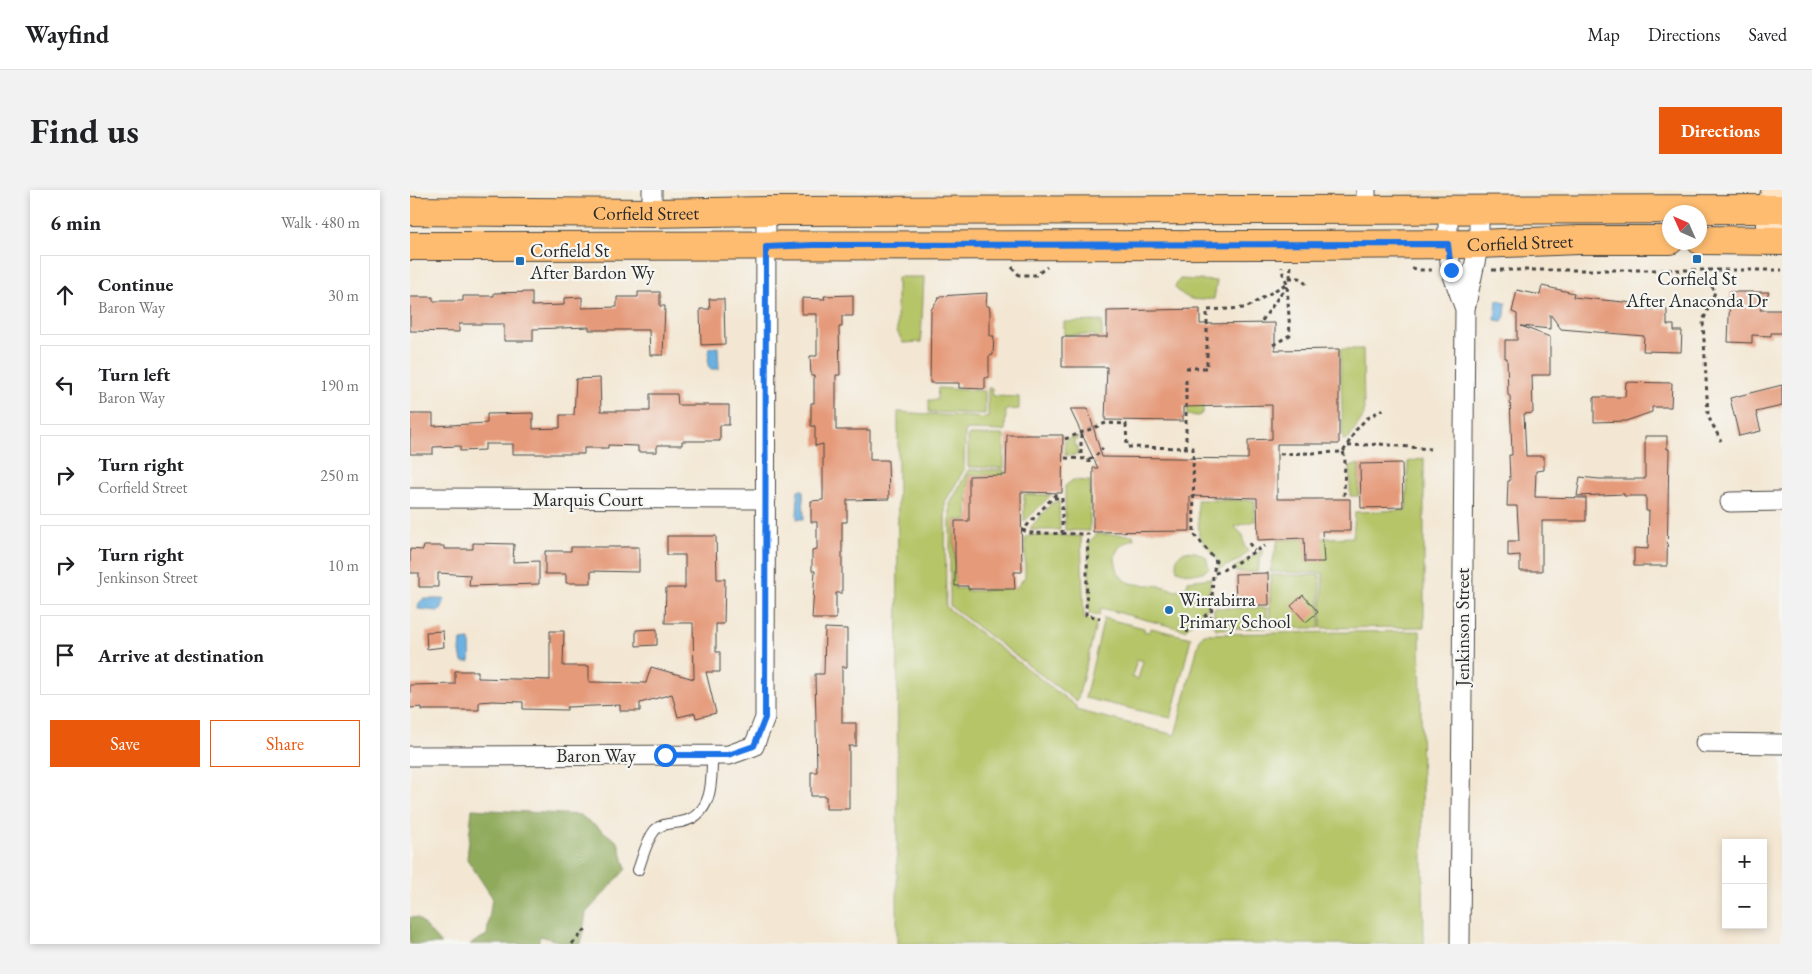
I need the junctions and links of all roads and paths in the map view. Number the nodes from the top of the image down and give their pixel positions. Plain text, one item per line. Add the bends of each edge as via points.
1 (1366, 200) edge
2 (652, 202) edge
3 (1776, 203) edge
4 (1479, 208) junction
5 (1448, 209) junction
6 (410, 211) edge
7 (766, 211) junction
8 (1662, 240) edge
9 (1707, 240) edge
10 (1776, 240) edge
11 (1448, 244) junction
12 (1479, 244) junction
13 (410, 246) edge
14 (766, 247) junction
15 (1705, 271) dead end
16 (1283, 274) dead end
17 (1287, 283) junction
18 (1306, 284) dead end
19 (1465, 309) junction
20 (1262, 321) dead end
21 (1273, 345) dead end
22 (1186, 368) dead end
23 (1186, 379) dead end
24 (1383, 409) dead end
25 (1081, 434) junction
26 (1065, 439) dead end
27 (1721, 441) dead end
28 (1348, 446) junction
29 (1103, 448) dead end
30 (1186, 448) junction
31 (1430, 449) dead end
32 (1343, 452) junction
33 (1280, 454) dead end
34 (1065, 458) dead end
35 (1081, 458) junction
36 (1089, 459) junction
37 (1089, 467) dead end
38 (1056, 494) dead end
39 (1344, 497) dead end
40 (410, 498) edge
41 (1053, 498) junction
42 (766, 499) junction
43 (1730, 502) dead end
44 (1782, 502) edge
45 (1062, 533) junction
46 (1250, 543) dead end
47 (1265, 546) dead end
48 (1254, 551) junction
49 (1213, 574) junction
50 (1211, 610) junction
51 (1100, 618) dead end
52 (1210, 628) dead end
53 (1187, 633) dead end
54 (1705, 743) dead end
55 (1782, 744) edge
56 (712, 755) junction
57 (410, 756) edge
58 (638, 870) dead end
59 (586, 930) dead end
60 (572, 944) edge
61 (1460, 944) edge

1 - 5 main road, Corfield Street
1 - 7 main road, Corfield Street
2 - 6 main road, Corfield Street
2 - 7 main road, Corfield Street
3 - 4 main road, Corfield Street
3 - 10 main road
4 - 5 main road, Corfield Street
4 - 12 street, Jenkinson Street
5 - 11 street, Jenkinson Street
7 - 14 street, Baron Way
8 - 12 main road, Corfield Street
9 - 10 main road
11 - 12 main road, Corfield Street
11 - 14 main road, Corfield Street
11 - 19 street, Jenkinson Street via 1451,270
12 - 19 street, Jenkinson Street
13 - 14 main road, Corfield Street
14 - 42 street, Baron Way
15 - 27 path via 1715,292 1702,321 1708,416
16 - 17 path
17 - 18 path via 1289,276 1300,278
17 - 20 path
17 - 21 path via 1290,335
17 - 22 path via 1246,308 1207,310 1207,368
19 - 61 street, Jenkinson Street
23 - 30 path
24 - 28 path via 1366,419
25 - 26 path
25 - 30 path via 1106,422 1126,424 1127,447
25 - 35 path
28 - 31 path via 1378,444
28 - 32 path
29 - 36 path
30 - 49 path via 1192,448 1194,534 1216,561
32 - 33 path
32 - 39 path
34 - 35 path
35 - 36 path
36 - 37 path
38 - 41 path
40 - 42 street, Marquis Court
41 - 45 path via 1062,498
41 - 45 path via 1023,530 1029,533
42 - 56 street, Baron Way via 765,718 754,746 728,755
43 - 44 street
45 - 51 path via 1088,534 1086,615
46 - 48 path
47 - 48 path
48 - 49 path via 1230,568
49 - 50 path
50 - 52 path
50 - 53 path
54 - 55 street
56 - 57 street, Baron Way
56 - 58 lane via 708,802 696,816 656,829 647,843
59 - 60 path

